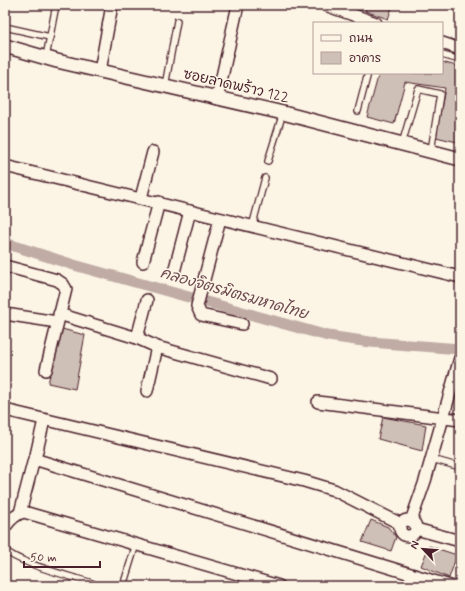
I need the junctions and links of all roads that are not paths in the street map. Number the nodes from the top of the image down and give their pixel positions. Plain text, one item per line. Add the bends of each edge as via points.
1 (56, 5) edge
2 (112, 5) edge
3 (238, 5) edge
4 (325, 5) edge
5 (177, 21) dead end
6 (373, 22) edge
7 (5, 27) edge
8 (50, 37) junction
9 (443, 43) edge
10 (5, 46) edge
11 (460, 49) edge
12 (443, 55) edge
13 (46, 57) junction
14 (460, 60) edge
15 (100, 71) junction
16 (368, 74) edge
17 (165, 87) junction
18 (217, 99) junction
19 (358, 111) dead end
20 (283, 113) junction
21 (402, 144) junction
22 (431, 151) junction
23 (153, 152) dead end
24 (460, 159) edge
25 (268, 161) dead end
26 (5, 166) edge
27 (265, 178) dead end
28 (141, 198) junction
29 (159, 202) junction
30 (190, 211) junction
31 (220, 219) junction
32 (252, 227) junction
33 (144, 262) dead end
34 (5, 266) edge
35 (174, 272) dead end
36 (460, 277) edge
37 (147, 300) dead end
38 (5, 314) edge
39 (58, 318) junction
40 (242, 324) dead end
41 (138, 338) junction
42 (157, 347) junction
43 (460, 358) edge
44 (46, 370) dead end
45 (271, 379) dead end
46 (147, 391) dead end
47 (318, 402) dead end
48 (5, 410) edge
49 (442, 419) junction
50 (44, 420) junction
51 (460, 420) edge
52 (36, 455) dead end
53 (432, 459) junction
54 (460, 468) edge
55 (10, 519) edge
56 (409, 525) junction
57 (460, 542) edge
58 (136, 544) junction
59 (5, 550) edge
60 (92, 583) dead end
61 (123, 586) edge
62 (279, 586) edge
63 (450, 586) edge

1 - 8 lane
2 - 15 street
3 - 18 street
4 - 6 street
5 - 17 lane
7 - 8 lane
8 - 13 lane
9 - 11 street
10 - 13 street, ซอยลาดพร้าว 122
12 - 14 lane
13 - 15 street, ซอยลาดพร้าว 122
15 - 17 street, ซอยลาดพร้าว 122
16 - 19 lane
17 - 18 street, ซอยลาดพร้าว 122
18 - 20 street, ซอยลาดพร้าว 122
20 - 21 street, ซอยลาดพร้าว 122
20 - 25 lane
21 - 22 street, ซอยลาดพร้าว 122
21 - 22 lane via 418,89 440,94
22 - 24 street, ซอยลาดพร้าว 122
23 - 28 street
26 - 28 street
27 - 32 lane
28 - 29 street
29 - 30 street
29 - 33 street
30 - 31 street
30 - 35 street
31 - 32 street
31 - 40 street via 197,306 201,315
32 - 36 street
34 - 39 street via 57,280 63,284 66,289
37 - 41 street
38 - 39 street
39 - 41 street
39 - 44 street
41 - 42 street
42 - 45 street
42 - 46 street
43 - 49 street
47 - 49 street
48 - 50 street
49 - 51 street
49 - 53 street
50 - 52 street
50 - 56 street via 304,481 334,490
53 - 54 lane
53 - 56 street
55 - 58 street via 24,512
55 - 63 street via 34,459
56 - 57 street
58 - 61 lane
58 - 62 street
59 - 60 lane via 8,554

